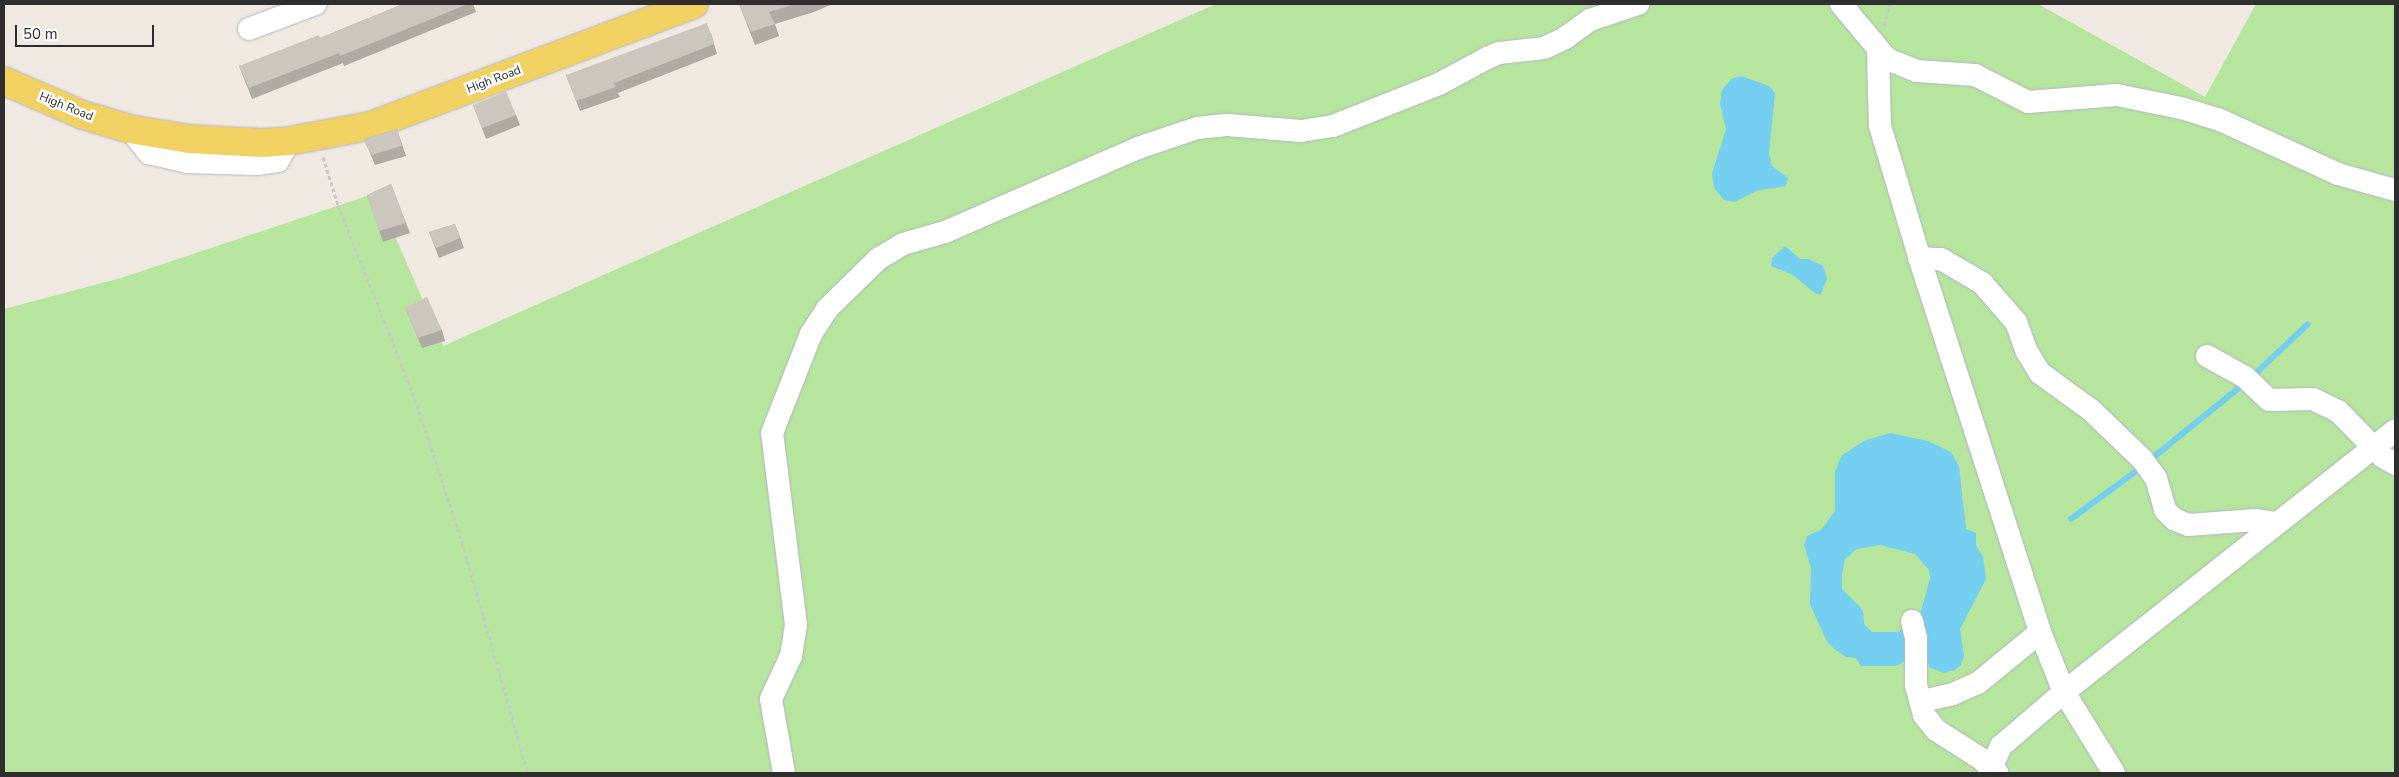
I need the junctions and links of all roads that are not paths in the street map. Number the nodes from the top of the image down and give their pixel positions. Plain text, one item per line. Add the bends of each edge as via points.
1 (315, 4) edge
2 (694, 4) edge
3 (1638, 4) edge
4 (1841, 4) edge
5 (249, 29) dead end
6 (1878, 51) junction
7 (4, 81) edge
8 (2395, 190) edge
9 (1919, 258) junction
10 (2207, 356) dead end
11 (2395, 431) edge
12 (2374, 447) junction
13 (2395, 464) edge
14 (2275, 523) junction
15 (1912, 621) dead end
16 (2040, 632) junction
17 (2064, 692) junction
18 (1923, 702) junction
19 (1992, 771) edge
20 (784, 773) edge
21 (2114, 773) edge

1 - 5 street
2 - 7 main road, High Road via 370,126 318,137 262,143 189,139 130,129 83,115
3 - 20 street via 1590,20 1544,48 1487,58 1439,84 1334,126 1301,132 1212,126 1146,145 945,232 903,244 878,259 827,309 811,334 772,432 796,625 791,656 770,699
4 - 6 street
6 - 8 street via 1887,59 1917,71 1974,75 2028,102 2118,96 2181,108 2226,122 2338,174
6 - 9 street via 1880,126
9 - 14 street via 1940,259 1982,283 2016,322 2026,350 2040,373 2091,410 2142,459 2156,478 2165,510 2174,519 2188,525 2256,520
9 - 16 street
10 - 12 street via 2245,377 2269,400 2313,399 2326,404 2338,411
11 - 12 street
12 - 13 street
12 - 14 street
14 - 17 street
15 - 18 street via 1916,638 1916,685
16 - 17 street
16 - 18 street via 1978,684
17 - 19 street via 2001,746
17 - 21 street
18 - 19 street via 1924,715 1936,730

